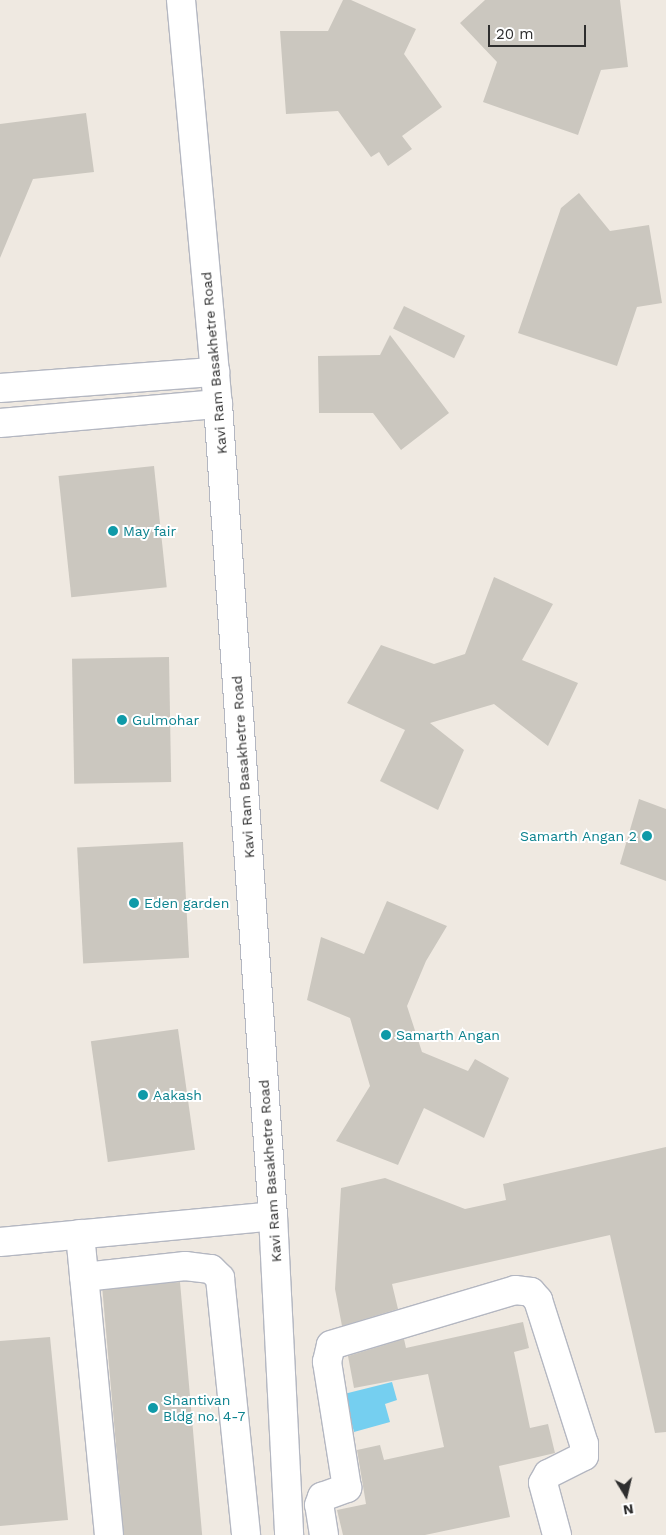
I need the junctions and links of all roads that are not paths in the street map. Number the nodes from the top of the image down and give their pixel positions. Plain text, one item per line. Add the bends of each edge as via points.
1 (181, 0) edge
2 (215, 372) junction
3 (0, 388) edge
4 (218, 404) junction
5 (0, 423) edge
6 (274, 1216) junction
7 (80, 1234) junction
8 (0, 1242) edge
9 (84, 1277) junction
10 (322, 1529) edge
11 (289, 1531) edge
12 (109, 1535) edge
13 (246, 1535) edge
14 (557, 1535) edge

1 - 2 street, Kavi Ram Basakhetre Road
2 - 3 street
2 - 4 street, Kavi Ram Basakhetre Road
4 - 5 street
4 - 6 street, Kavi Ram Basakhetre Road
6 - 7 street
6 - 11 street, Kavi Ram Basakhetre Road
7 - 8 street
7 - 9 street
9 - 12 street
9 - 13 street via 184,1266 212,1269 220,1278
10 - 11 street
10 - 14 street via 322,1497 347,1488 327,1362 331,1345 515,1290 531,1292 538,1300 584,1444 584,1456 548,1474 543,1483

